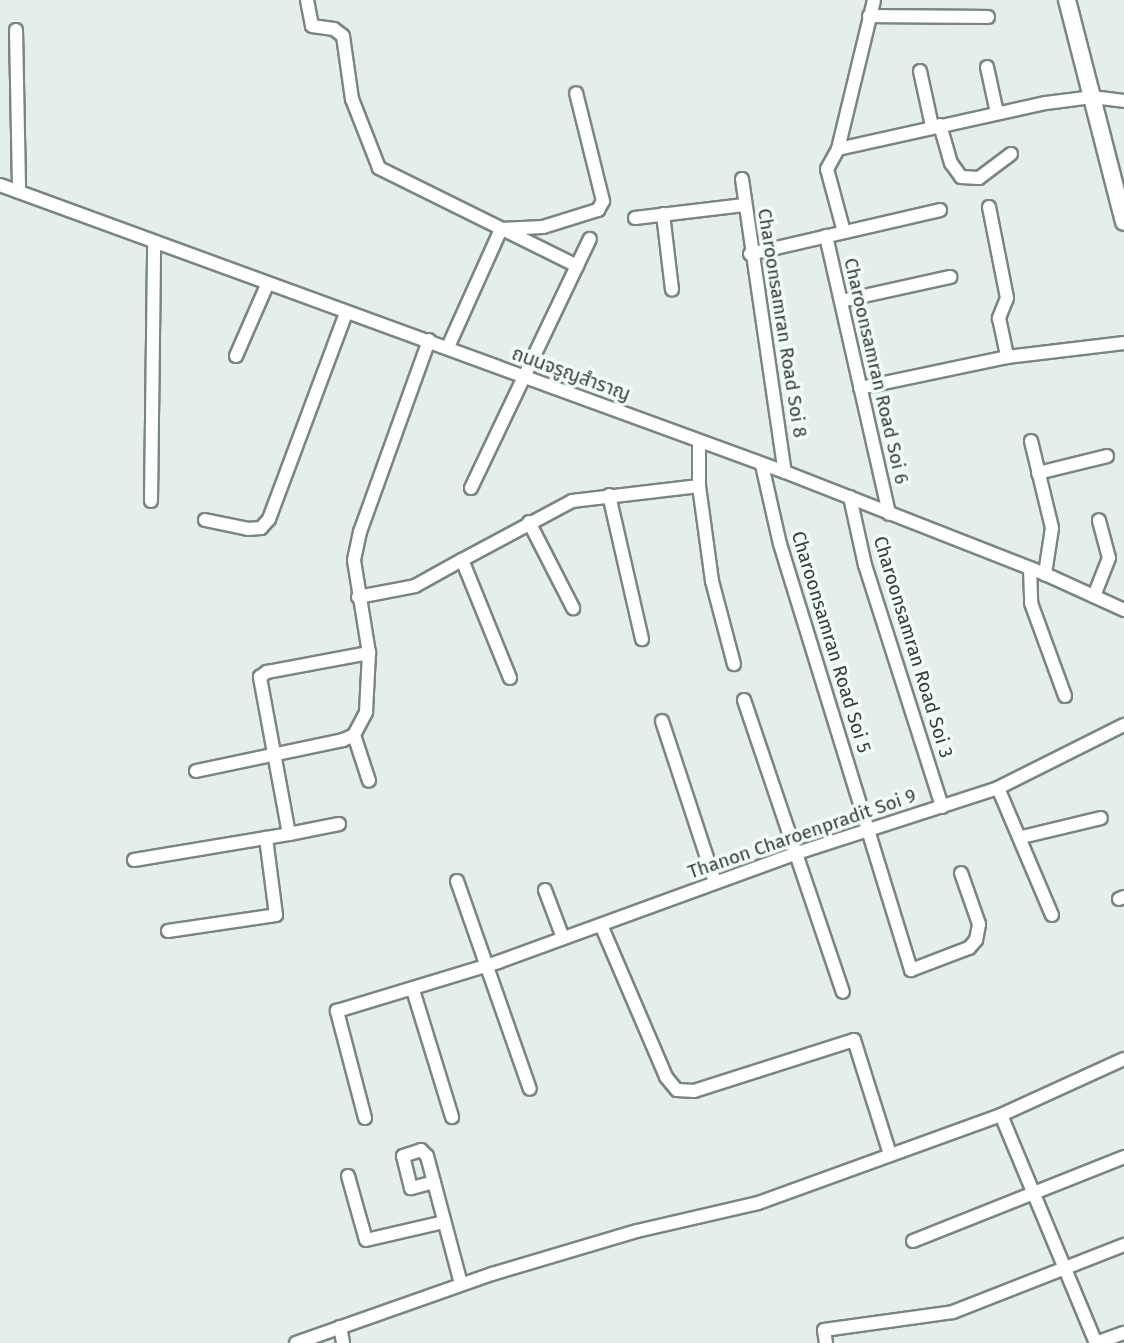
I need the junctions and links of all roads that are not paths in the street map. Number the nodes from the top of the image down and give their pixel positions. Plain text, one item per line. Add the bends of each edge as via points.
1 (307, 0) edge
2 (874, 0) edge
3 (1067, 0) edge
4 (869, 16) junction
5 (988, 17) dead end
6 (16, 30) dead end
7 (987, 67) dead end
8 (920, 71) dead end
9 (576, 93) dead end
10 (1092, 97) junction
11 (1124, 101) edge
12 (997, 113) junction
13 (936, 125) junction
14 (838, 149) junction
15 (1011, 154) dead end
16 (742, 179) dead end
17 (0, 185) edge
18 (19, 192) junction
19 (744, 205) junction
20 (989, 207) dead end
21 (940, 210) dead end
22 (663, 214) junction
23 (635, 218) dead end
24 (1124, 222) edge
25 (501, 229) junction
26 (844, 232) junction
27 (826, 236) junction
28 (590, 239) dead end
29 (154, 243) junction
30 (750, 254) junction
31 (577, 266) junction
32 (950, 277) dead end
33 (267, 285) junction
34 (672, 289) dead end
35 (841, 301) junction
36 (346, 313) junction
37 (429, 340) junction
38 (1124, 343) edge
39 (448, 347) junction
40 (236, 356) dead end
41 (1007, 358) junction
42 (526, 378) junction
43 (860, 388) junction
44 (1031, 441) dead end
45 (699, 442) junction
46 (1107, 456) dead end
47 (762, 465) junction
48 (785, 472) junction
49 (1038, 473) junction
50 (699, 486) junction
51 (471, 488) dead end
52 (608, 495) junction
53 (850, 497) junction
54 (151, 501) dead end
55 (889, 514) junction
56 (205, 520) dead end
57 (1099, 520) dead end
58 (529, 522) junction
59 (462, 561) junction
60 (1030, 568) junction
61 (1045, 574) junction
62 (1094, 596) junction
63 (358, 597) junction
64 (573, 608) dead end
65 (1124, 610) edge
66 (642, 639) dead end
67 (369, 653) junction
68 (734, 664) dead end
69 (510, 678) dead end
70 (1065, 696) dead end
71 (744, 701) dead end
72 (662, 721) dead end
73 (1124, 725) edge
74 (354, 735) junction
75 (274, 755) junction
76 (196, 771) dead end
77 (369, 781) dead end
78 (998, 788) junction
79 (942, 807) junction
80 (1101, 818) dead end
81 (339, 824) dead end
82 (870, 830) junction
83 (289, 834) junction
84 (1022, 837) junction
85 (267, 838) junction
86 (794, 854) junction
87 (134, 860) dead end
88 (961, 873) dead end
89 (457, 881) dead end
90 (715, 882) junction
91 (545, 890) dead end
92 (1052, 915) dead end
93 (601, 925) junction
94 (168, 931) dead end
95 (563, 938) junction
96 (486, 965) junction
97 (413, 990) junction
98 (843, 992) dead end
99 (1124, 1059) edge
100 (530, 1089) dead end
101 (1001, 1115) junction
102 (452, 1117) dead end
103 (365, 1118) dead end
104 (890, 1154) junction
105 (1124, 1157) edge
106 (348, 1176) dead end
107 (434, 1182) dead end
108 (1033, 1193) junction
109 (444, 1222) junction
110 (913, 1241) dead end
111 (1124, 1245) edge
112 (1065, 1268) junction
113 (461, 1284) junction
114 (340, 1328) junction
115 (1124, 1333) edge
116 (296, 1343) edge
117 (343, 1343) edge
118 (825, 1343) edge

1 - 25 street via 312,26 334,29 343,36 352,99 379,168
2 - 4 street
3 - 10 main road
4 - 5 street
4 - 14 street
6 - 18 street
7 - 12 street
8 - 13 street
9 - 25 street via 603,201 598,210 543,227
10 - 11 street
10 - 12 street
10 - 24 main road
12 - 13 street
13 - 14 street
13 - 15 street via 961,177 979,178
14 - 26 street via 827,169
16 - 19 street, Charoonsamran Road Soi 8
17 - 18 street, ถนนจรูญสำราญ
18 - 29 street, ถนนจรูญสำราญ
19 - 22 street
19 - 30 street, Charoonsamran Road Soi 8
20 - 41 street via 1007,298 999,318
21 - 26 street
22 - 23 street
22 - 34 street
25 - 31 street
25 - 39 street
26 - 27 street
27 - 30 street
27 - 35 street, Charoonsamran Road Soi 6
28 - 31 street
29 - 33 street, ถนนจรูญสำราญ
29 - 54 street
30 - 48 street, Charoonsamran Road Soi 8
31 - 42 street
32 - 35 street
33 - 36 street, ถนนจรูญสำราญ
33 - 40 street
35 - 43 street, Charoonsamran Road Soi 6
36 - 37 street, ถนนจรูญสำราญ
36 - 56 street via 269,519 261,528 248,529
37 - 39 street, ถนนจรูญสำราญ
37 - 63 street via 360,532 354,560
38 - 41 street
39 - 42 street, ถนนจรูญสำราญ
41 - 43 street
42 - 45 street, ถนนจรูญสำราญ
42 - 51 street
43 - 55 street, Charoonsamran Road Soi 6
44 - 49 street
45 - 47 street, ถนนจรูญสำราญ
45 - 50 street
46 - 49 street
47 - 48 street, ถนนจรูญสำราญ
47 - 82 street, Charoonsamran Road Soi 5 via 780,544
48 - 53 street, ถนนจรูญสำราญ
49 - 61 street via 1052,528
50 - 52 street
50 - 68 street via 712,581
52 - 58 street via 572,501
52 - 66 street
53 - 55 street, ถนนจรูญสำราญ
53 - 79 street, Charoonsamran Road Soi 3 via 865,565
55 - 60 street, ถนนจรูญสำราญ
57 - 62 street via 1110,558
58 - 59 street
58 - 64 street
59 - 63 street via 415,586
59 - 69 street
60 - 61 street, ถนนจรูญสำราญ
60 - 70 street via 1031,603
61 - 62 street, ถนนจรูญสำราญ
62 - 65 street, ถนนจรูญสำราญ
63 - 67 street
67 - 74 street via 366,712
67 - 75 street via 267,671 260,677
71 - 86 street
72 - 90 street
73 - 78 street, Thanon Charoenpradit Soi 9
74 - 75 street
74 - 77 street
75 - 76 street
75 - 83 street
78 - 79 street, Thanon Charoenpradit Soi 9
78 - 84 street
79 - 82 street, Thanon Charoenpradit Soi 9
80 - 84 street
81 - 83 street
82 - 86 street, Thanon Charoenpradit Soi 9
82 - 88 street, Charoonsamran Road Soi 5 via 911,970 969,948 976,940 979,924
83 - 85 street
84 - 92 street
85 - 87 street
85 - 94 street via 276,915
86 - 90 street, Thanon Charoenpradit Soi 9
86 - 98 street
89 - 96 street
90 - 93 street, Thanon Charoenpradit Soi 9
91 - 95 street
93 - 95 street, Thanon Charoenpradit Soi 9
93 - 104 street via 666,1077 677,1090 694,1091 854,1040
95 - 96 street, Thanon Charoenpradit Soi 9
96 - 97 street, Thanon Charoenpradit Soi 9
96 - 100 street
97 - 102 street
97 - 103 street, Thanon Charoenpradit Soi 9 via 337,1010
99 - 101 street
101 - 104 street
101 - 108 street
104 - 113 street via 758,1203 637,1231
105 - 108 street
106 - 109 street via 366,1240
107 - 109 street
108 - 110 street
108 - 112 street
109 - 113 street
111 - 112 street
112 - 115 street via 1096,1343
112 - 118 street via 953,1312 824,1330
113 - 114 street
114 - 116 street
114 - 117 street

